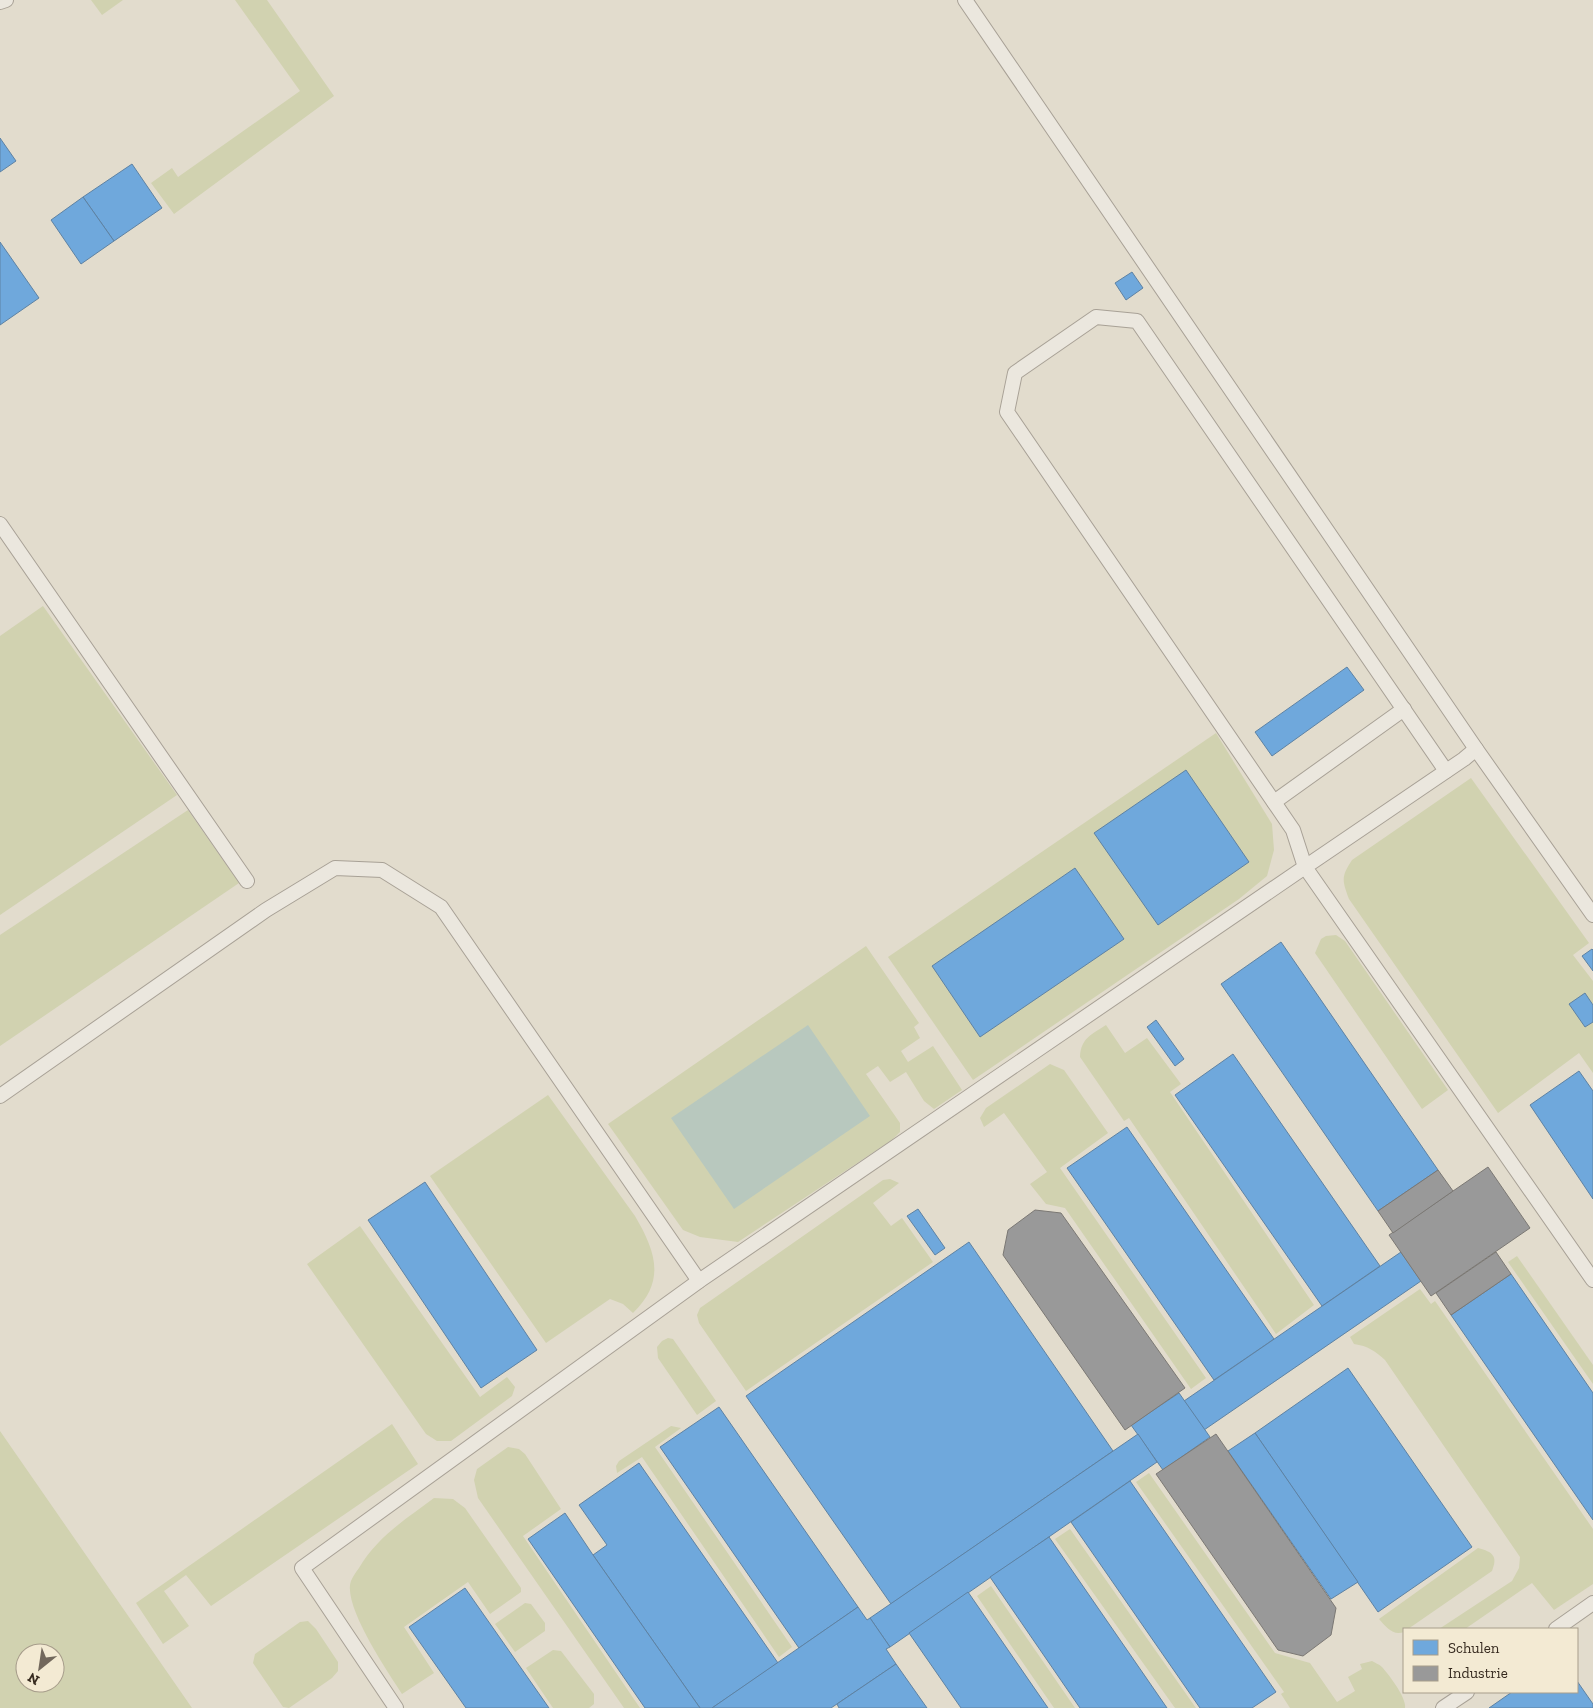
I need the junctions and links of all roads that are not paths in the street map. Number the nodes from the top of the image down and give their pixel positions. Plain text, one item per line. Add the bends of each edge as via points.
1 (6, 0) edge
2 (965, 0) edge
3 (0, 2) edge
4 (0, 524) edge
5 (1404, 709) junction
6 (1476, 749) junction
7 (1446, 771) junction
8 (1274, 802) junction
9 (1305, 867) junction
10 (247, 881) dead end
11 (1593, 915) edge
12 (0, 1096) edge
13 (1593, 1280) edge
14 (699, 1281) junction
15 (1593, 1603) edge
16 (1557, 1628) edge
17 (1466, 1693) edge
18 (396, 1708) edge
19 (1444, 1708) edge

1 - 3 lane
2 - 6 lane
4 - 10 lane
5 - 7 lane
5 - 8 lane
5 - 8 lane via 1137,321 1096,317 1015,373 1007,412
6 - 7 lane
6 - 11 lane
7 - 9 lane
8 - 9 lane via 1293,830
9 - 13 lane
9 - 14 lane
12 - 14 lane via 266,910 335,868 382,870 441,907
14 - 18 lane via 302,1568
15 - 16 lane
17 - 19 lane

